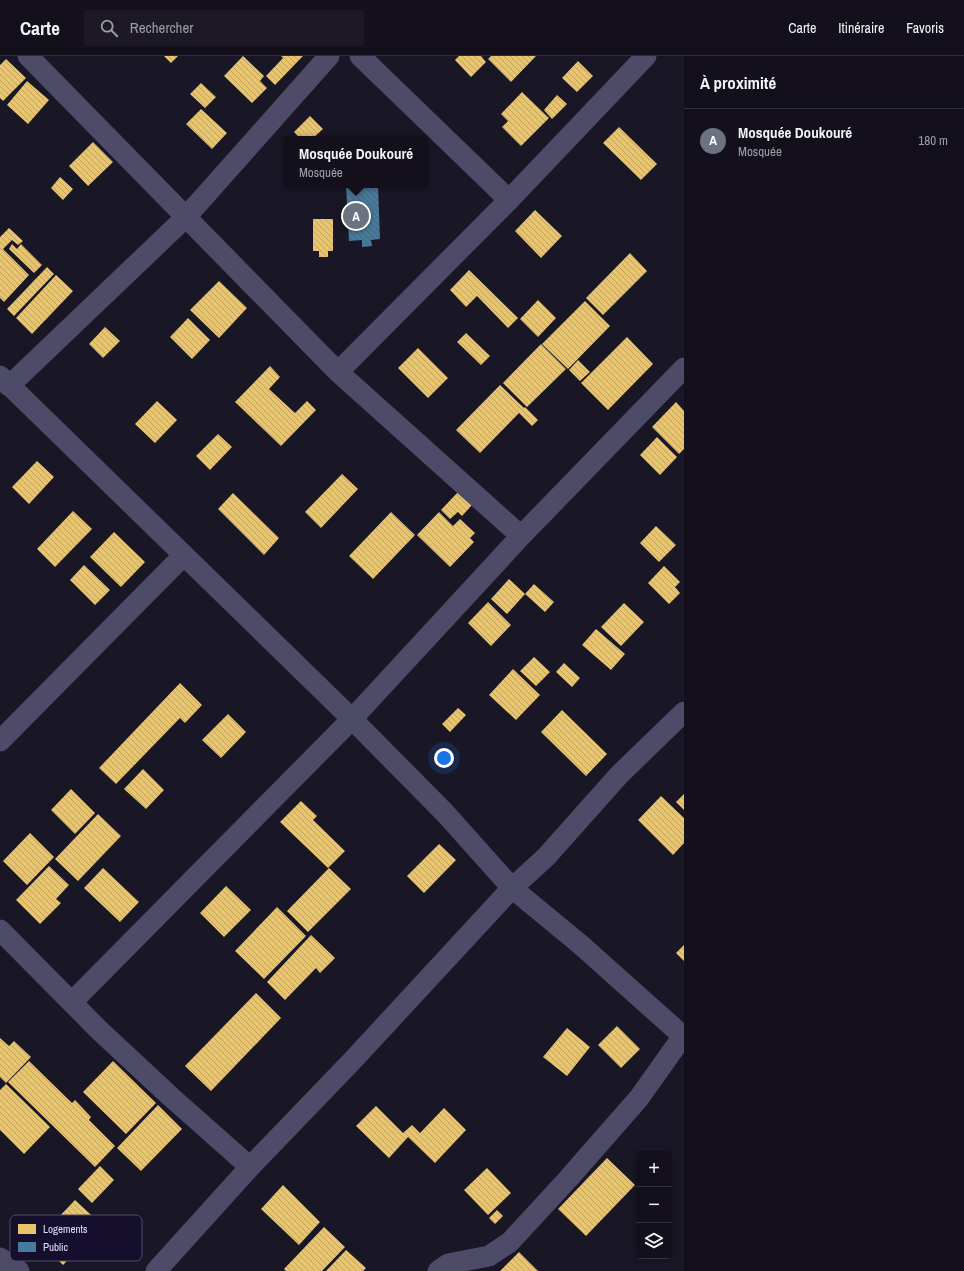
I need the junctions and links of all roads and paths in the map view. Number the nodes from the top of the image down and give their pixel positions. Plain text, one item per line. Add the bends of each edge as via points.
1 (28, 56) edge
2 (329, 56) edge
3 (360, 56) edge
4 (646, 56) edge
5 (509, 200) junction
6 (186, 217) junction
7 (684, 368) edge
8 (338, 372) junction
9 (5, 381) edge
10 (521, 536) junction
11 (184, 555) junction
12 (684, 712) edge
13 (352, 719) junction
14 (0, 741) edge
15 (512, 888) junction
16 (0, 930) edge
17 (72, 1002) junction
18 (684, 1037) edge
19 (250, 1167) junction
20 (0, 1258) edge
21 (19, 1271) edge
22 (156, 1271) edge
23 (438, 1271) edge

1 - 6 street
2 - 6 street
3 - 5 street
4 - 5 street
5 - 8 street
6 - 8 street
6 - 9 street
7 - 10 street
8 - 10 street
9 - 11 street
10 - 13 street
11 - 13 street
11 - 14 street
12 - 15 street via 619,776 546,857
13 - 15 street via 445,813
13 - 17 street
15 - 18 street via 581,945
15 - 19 street
16 - 17 street
17 - 19 street via 130,1059
18 - 23 street via 639,1098 510,1242 489,1256 448,1264
19 - 22 street
20 - 21 street

